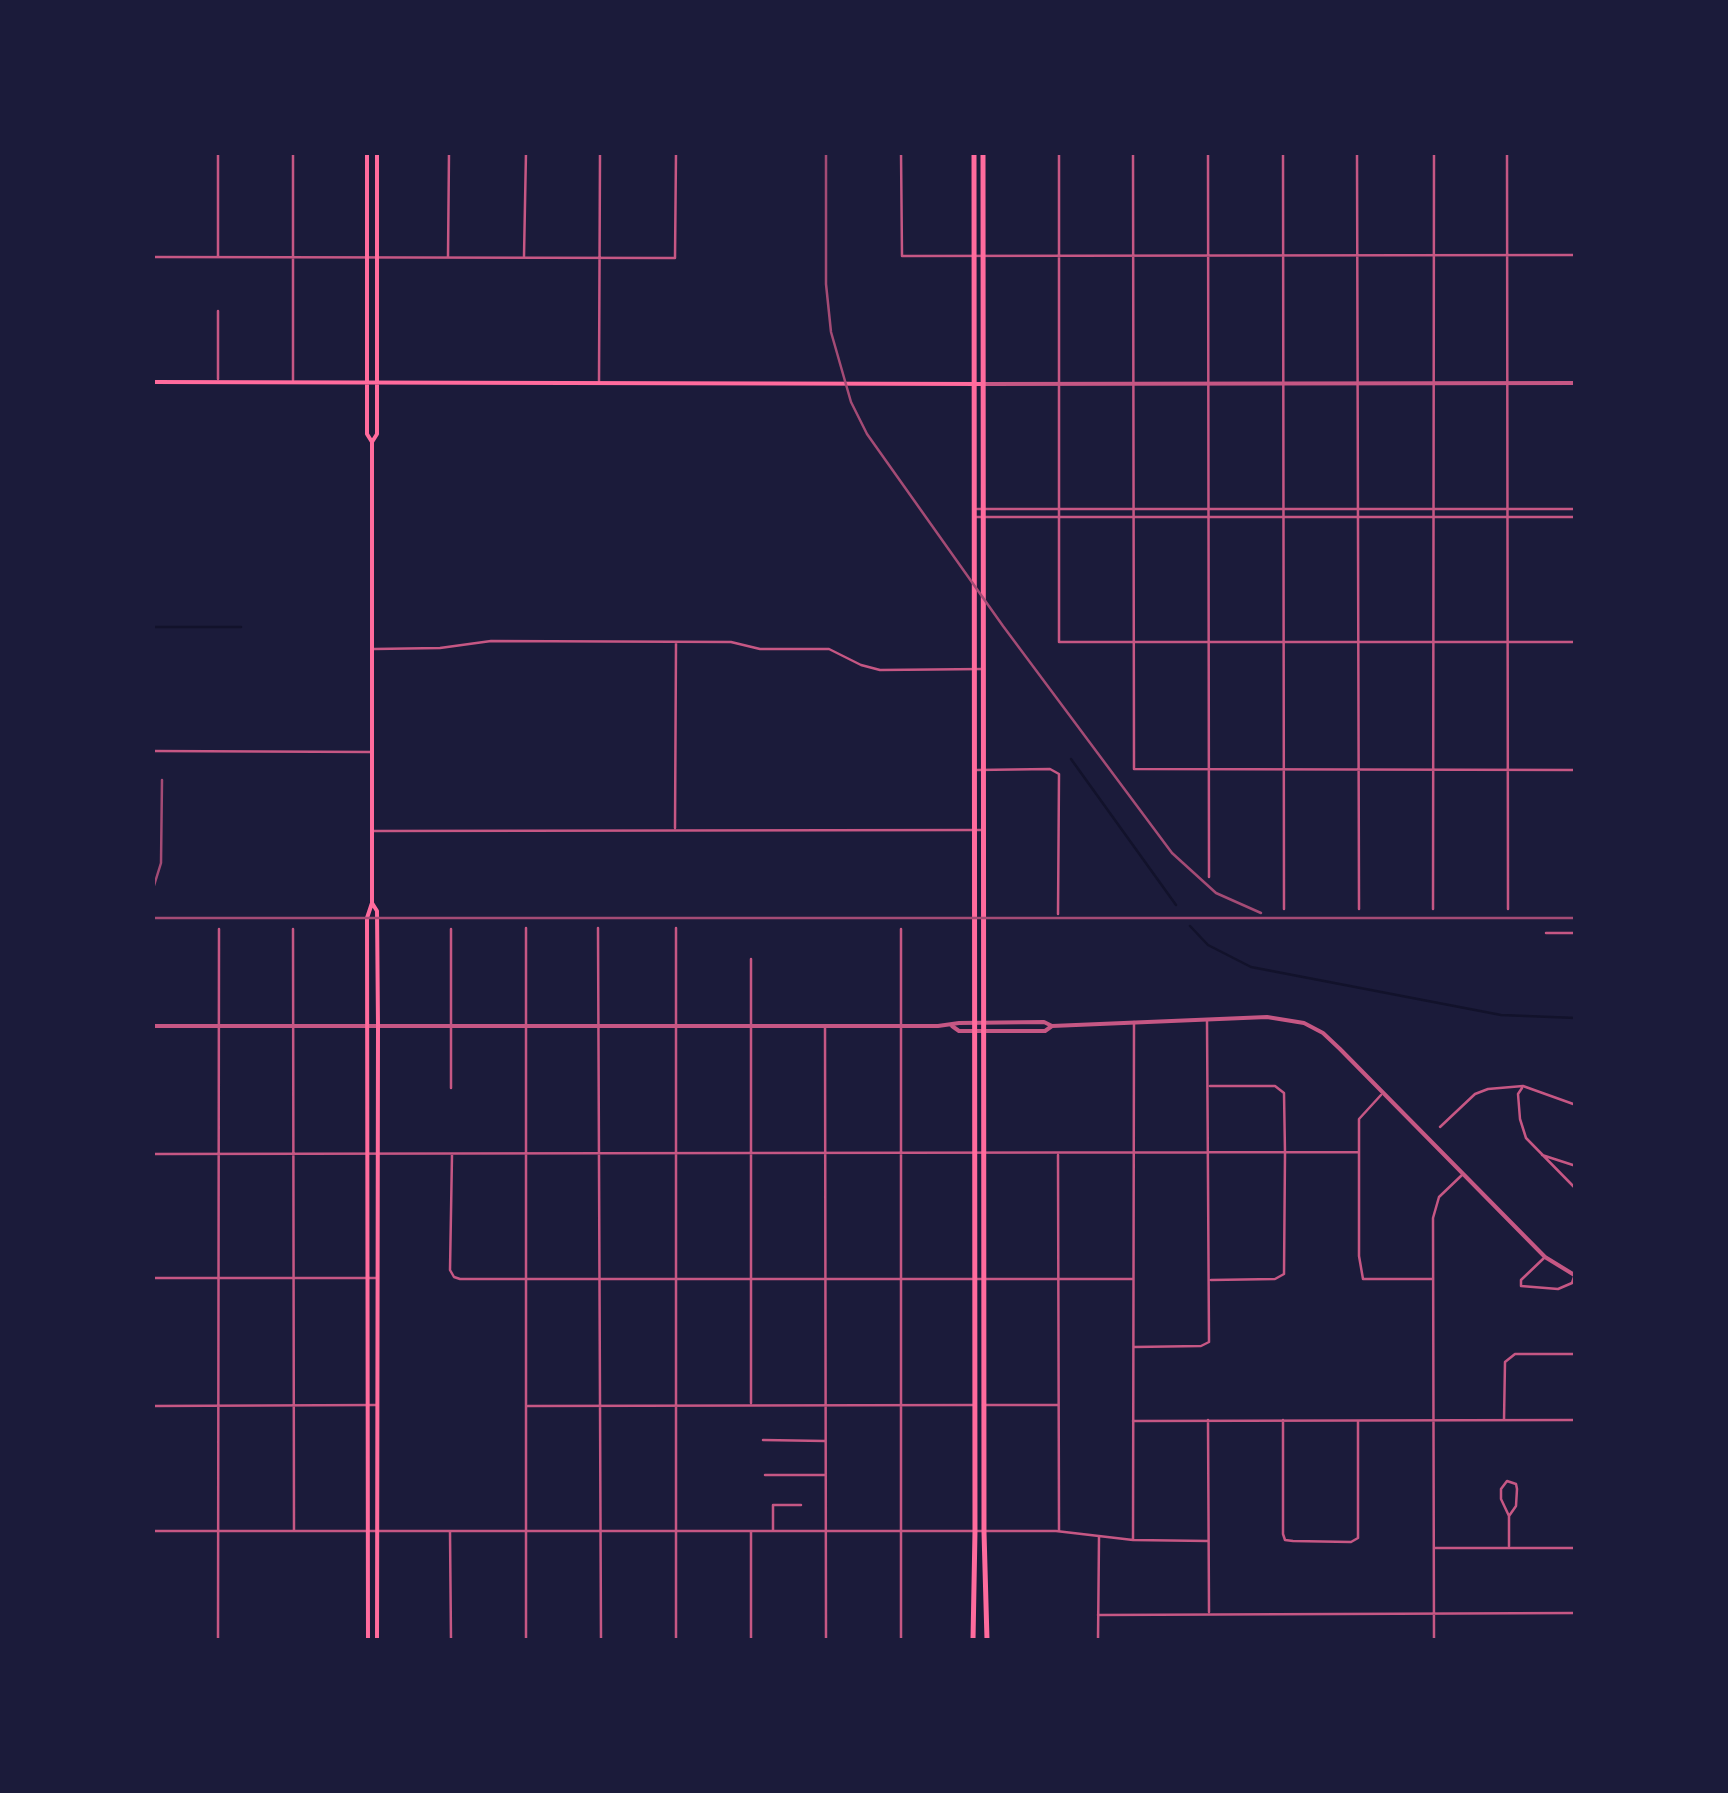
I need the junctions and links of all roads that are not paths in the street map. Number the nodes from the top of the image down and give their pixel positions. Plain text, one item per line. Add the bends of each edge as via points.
1 (218, 152) edge
2 (293, 152) edge
3 (367, 152) edge
4 (377, 152) edge
5 (449, 152) edge
6 (526, 152) edge
7 (600, 152) edge
8 (676, 152) edge
9 (901, 152) edge
10 (974, 152) edge
11 (983, 152) edge
12 (1058, 152) edge
13 (1133, 152) edge
14 (1208, 152) edge
15 (1283, 152) edge
16 (1357, 152) edge
17 (1434, 152) edge
18 (1508, 152) edge
19 (1434, 255) junction
20 (1576, 255) edge
21 (293, 256) junction
22 (366, 256) junction
23 (376, 256) junction
24 (974, 256) junction
25 (983, 256) junction
26 (1059, 256) junction
27 (1133, 256) junction
28 (1208, 256) junction
29 (1282, 256) junction
30 (1358, 256) junction
31 (1508, 256) junction
32 (152, 257) edge
33 (218, 257) junction
34 (448, 257) junction
35 (524, 257) junction
36 (599, 258) junction
37 (218, 310) dead end
38 (367, 381) junction
39 (377, 381) junction
40 (152, 382) edge
41 (218, 382) junction
42 (293, 382) junction
43 (599, 382) junction
44 (974, 384) junction
45 (984, 384) junction
46 (1058, 384) junction
47 (1133, 384) junction
48 (1208, 384) junction
49 (1283, 384) junction
50 (1358, 384) junction
51 (1433, 384) junction
52 (1508, 384) junction
53 (1576, 384) edge
54 (372, 442) junction
55 (974, 509) junction
56 (984, 509) junction
57 (1058, 509) junction
58 (1133, 509) junction
59 (1208, 509) junction
60 (1283, 509) junction
61 (1358, 509) junction
62 (1433, 509) junction
63 (1508, 509) junction
64 (1576, 509) edge
65 (974, 517) junction
66 (984, 517) junction
67 (1058, 517) junction
68 (1133, 517) junction
69 (1208, 517) junction
70 (1283, 517) junction
71 (1358, 517) junction
72 (1433, 517) junction
73 (1508, 517) junction
74 (1576, 517) edge
75 (676, 642) junction
76 (1358, 642) junction
77 (1507, 642) junction
78 (1576, 642) edge
79 (1133, 643) junction
80 (1208, 643) junction
81 (1284, 643) junction
82 (1433, 643) junction
83 (372, 649) junction
84 (974, 669) junction
85 (984, 670) junction
86 (152, 751) edge
87 (372, 752) junction
88 (1208, 769) junction
89 (974, 770) junction
90 (984, 770) junction
91 (1283, 770) junction
92 (1357, 770) junction
93 (1432, 770) junction
94 (1508, 770) junction
95 (1576, 770) edge
96 (676, 830) junction
97 (974, 830) junction
98 (984, 830) junction
99 (372, 831) junction
100 (1210, 878) dead end
101 (372, 903) junction
102 (1284, 909) dead end
103 (1359, 909) dead end
104 (1432, 909) dead end
105 (1508, 909) dead end
106 (1058, 914) dead end
107 (451, 928) dead end
108 (526, 928) dead end
109 (598, 928) dead end
110 (676, 928) dead end
111 (219, 929) dead end
112 (294, 929) dead end
113 (901, 929) dead end
114 (1546, 933) dead end
115 (1576, 934) edge
116 (751, 960) dead end
117 (1207, 1019) junction
118 (1134, 1022) junction
119 (975, 1023) junction
120 (984, 1023) junction
121 (152, 1026) edge
122 (218, 1026) junction
123 (293, 1026) junction
124 (368, 1026) junction
125 (378, 1026) junction
126 (451, 1026) junction
127 (526, 1026) junction
128 (600, 1026) junction
129 (676, 1026) junction
130 (751, 1026) junction
131 (825, 1026) junction
132 (902, 1026) junction
133 (952, 1026) junction
134 (1052, 1026) junction
135 (975, 1031) junction
136 (984, 1031) junction
137 (1209, 1086) junction
138 (1522, 1086) junction
139 (451, 1088) dead end
140 (1382, 1094) junction
141 (1576, 1105) edge
142 (1440, 1128) dead end
143 (1358, 1152) junction
144 (750, 1153) junction
145 (826, 1153) junction
146 (976, 1153) junction
147 (985, 1153) junction
148 (1058, 1153) junction
149 (1284, 1153) junction
150 (152, 1154) edge
151 (218, 1154) junction
152 (293, 1154) junction
153 (369, 1154) junction
154 (379, 1154) junction
155 (452, 1154) junction
156 (526, 1154) junction
157 (600, 1154) junction
158 (677, 1154) junction
159 (902, 1154) junction
160 (1134, 1154) junction
161 (1209, 1154) junction
162 (1541, 1154) junction
163 (1576, 1166) edge
164 (1463, 1174) junction
165 (1576, 1189) edge
166 (1545, 1257) junction
167 (1575, 1276) edge
168 (152, 1278) edge
169 (220, 1278) junction
170 (294, 1278) junction
171 (368, 1278) junction
172 (378, 1278) junction
173 (526, 1279) junction
174 (600, 1279) junction
175 (676, 1279) junction
176 (750, 1279) junction
177 (826, 1279) junction
178 (901, 1279) junction
179 (975, 1279) junction
180 (985, 1279) junction
181 (1058, 1279) junction
182 (1132, 1279) junction
183 (1433, 1279) junction
184 (1209, 1280) junction
185 (1134, 1347) junction
186 (1576, 1354) edge
187 (293, 1405) junction
188 (368, 1405) junction
189 (378, 1405) junction
190 (602, 1405) junction
191 (676, 1405) junction
192 (751, 1405) junction
193 (826, 1405) junction
194 (901, 1405) junction
195 (975, 1405) junction
196 (985, 1405) junction
197 (1058, 1405) junction
198 (152, 1406) edge
199 (218, 1406) junction
200 (527, 1406) junction
201 (1133, 1420) junction
202 (1208, 1420) junction
203 (1283, 1420) junction
204 (1358, 1420) junction
205 (1434, 1420) junction
206 (1504, 1420) junction
207 (1576, 1420) edge
208 (764, 1440) dead end
209 (826, 1442) junction
210 (827, 1474) junction
211 (765, 1476) dead end
212 (800, 1505) dead end
213 (1510, 1516) junction
214 (152, 1531) edge
215 (219, 1531) junction
216 (294, 1531) junction
217 (368, 1531) junction
218 (378, 1531) junction
219 (450, 1531) junction
220 (526, 1531) junction
221 (602, 1531) junction
222 (676, 1531) junction
223 (751, 1531) junction
224 (773, 1531) junction
225 (827, 1531) junction
226 (902, 1531) junction
227 (976, 1532) junction
228 (984, 1532) junction
229 (1059, 1532) junction
230 (1098, 1537) junction
231 (1133, 1540) junction
232 (1208, 1541) junction
233 (1434, 1548) junction
234 (1510, 1548) junction
235 (1576, 1548) edge
236 (1576, 1613) edge
237 (1209, 1614) junction
238 (1434, 1614) junction
239 (1098, 1615) junction
240 (218, 1640) edge
241 (368, 1640) edge
242 (378, 1640) edge
243 (451, 1640) edge
244 (526, 1640) edge
245 (601, 1640) edge
246 (676, 1640) edge
247 (751, 1640) edge
248 (826, 1640) edge
249 (901, 1640) edge
250 (973, 1640) edge
251 (988, 1640) edge
252 (1098, 1640) edge
253 (1434, 1640) edge

1 - 33 street
2 - 21 street
3 - 22 main road
4 - 23 main road
5 - 34 street
6 - 35 street
7 - 36 street
8 - 36 street via 675,258
9 - 24 street via 902,256
10 - 24 main road
11 - 25 main road
12 - 26 street
13 - 27 street
14 - 28 street
15 - 29 street
16 - 30 street
17 - 19 street
18 - 31 street
19 - 30 street
19 - 31 street
19 - 51 street
20 - 31 street
21 - 22 street
21 - 33 street
21 - 42 street
22 - 23 street
22 - 38 main road
23 - 34 street
23 - 39 main road
24 - 25 street
24 - 44 main road
25 - 26 street
25 - 45 main road
26 - 27 street
26 - 46 street
27 - 28 street
27 - 47 street
28 - 29 street
28 - 48 street
29 - 30 street
29 - 49 street
30 - 50 street
31 - 52 street
32 - 33 street
34 - 35 street
35 - 36 street
36 - 43 street
37 - 41 street
38 - 39 main road
38 - 42 main road
38 - 54 main road
39 - 43 main road
39 - 54 main road
40 - 41 main road
41 - 42 main road
43 - 44 main road
44 - 45 main road
44 - 55 main road
45 - 46 street
45 - 56 main road
46 - 47 street
46 - 57 street
47 - 48 street
47 - 58 street
48 - 49 street
48 - 59 street
49 - 50 street
49 - 60 street
50 - 51 street
50 - 61 street
51 - 52 street
51 - 62 street
52 - 53 street
52 - 63 street
54 - 83 main road
55 - 56 street
55 - 65 main road
56 - 57 street
56 - 66 main road
57 - 58 street
57 - 67 street
58 - 59 street
58 - 68 street
59 - 60 street
59 - 69 street
60 - 61 street
60 - 70 street
61 - 62 street
61 - 71 street
62 - 63 street
62 - 72 street
63 - 64 street
63 - 73 street
65 - 66 street
65 - 84 main road
66 - 67 street
66 - 85 main road
67 - 68 street
67 - 79 street via 1059,642
68 - 69 street
68 - 79 street
69 - 70 street
69 - 80 street
70 - 71 street
70 - 81 street
71 - 72 street
71 - 76 street
72 - 73 street
72 - 82 street
73 - 74 street
73 - 77 street
75 - 83 street
75 - 84 street via 829,649 880,670
75 - 96 street
76 - 81 street
76 - 82 street
76 - 92 street
77 - 78 street
77 - 82 street
77 - 94 street
79 - 80 street
79 - 88 street via 1134,768
80 - 81 street
80 - 88 street
81 - 91 street
82 - 93 street
83 - 87 main road
84 - 85 street
84 - 89 main road
85 - 90 main road
86 - 87 street
87 - 99 main road
88 - 91 street
88 - 100 street
89 - 90 street
89 - 97 main road
90 - 98 main road
90 - 106 street via 1059,774
91 - 92 street
91 - 102 street
92 - 93 street
92 - 103 street
93 - 94 street
93 - 104 street
94 - 95 street
94 - 105 street
96 - 97 street
96 - 99 street
97 - 98 street
97 - 119 main road
98 - 120 main road
99 - 101 main road
101 - 124 main road
101 - 125 main road
107 - 126 street
108 - 127 street
109 - 128 street
110 - 129 street
111 - 122 street
112 - 123 street
113 - 132 street
114 - 115 street
116 - 130 street
117 - 118 street
117 - 137 street
117 - 140 street via 1304,1023
118 - 134 street
118 - 160 street
119 - 120 street
119 - 133 street
119 - 135 main road
120 - 134 street
120 - 136 main road
121 - 122 street
122 - 123 street
122 - 151 street
123 - 124 street
123 - 152 street
124 - 125 street
124 - 153 main road
125 - 126 street
125 - 154 main road
126 - 127 street
126 - 139 street
127 - 128 street
127 - 156 street
128 - 129 street
128 - 157 street
129 - 130 street
129 - 158 street
130 - 131 street
130 - 144 street
131 - 132 street
131 - 145 street
132 - 133 street
132 - 159 street
133 - 135 street
134 - 136 street
135 - 136 street
135 - 146 main road
136 - 147 main road
137 - 149 street via 1275,1086 1284,1093
137 - 161 street
138 - 141 street
138 - 142 street via 1475,1094
138 - 162 street via 1520,1119
140 - 143 street via 1359,1119
140 - 164 street
143 - 149 street
143 - 183 street via 1363,1279
144 - 145 street
144 - 158 street
144 - 176 street
145 - 159 street
145 - 177 street
146 - 147 street
146 - 159 street
146 - 179 main road
147 - 148 street
147 - 180 main road
148 - 160 street
148 - 181 street
149 - 161 street
149 - 184 street via 1284,1274
150 - 151 street
151 - 152 street
151 - 169 street
152 - 153 street
152 - 170 street
153 - 154 street
153 - 171 main road
154 - 155 street
154 - 172 main road
155 - 156 street
155 - 173 street via 454,1277
156 - 157 street
156 - 173 street
157 - 158 street
157 - 174 street
158 - 175 street
159 - 178 street
160 - 161 street
160 - 182 street
161 - 184 street
162 - 163 street
162 - 165 street
164 - 166 street
164 - 183 street via 1434,1208
166 - 167 street
166 - 167 street via 1521,1286 1558,1289
168 - 169 street
169 - 170 street
169 - 199 street
170 - 171 street
170 - 187 street
171 - 172 street
171 - 188 main road
172 - 189 main road
173 - 174 street
173 - 200 street
174 - 175 street
174 - 190 street
175 - 176 street
175 - 191 street
176 - 177 street
176 - 192 street
177 - 178 street
177 - 193 street
178 - 179 street
178 - 194 street
179 - 180 street
179 - 195 main road
180 - 181 street
180 - 196 main road
181 - 182 street
181 - 197 street
182 - 185 street
183 - 205 street
184 - 185 street via 1209,1342
185 - 201 street
186 - 206 street via 1515,1354 1505,1362
187 - 188 street
187 - 199 street
187 - 216 street
188 - 189 street
188 - 217 main road
189 - 218 main road
190 - 191 street
190 - 200 street
190 - 221 street
191 - 192 street
191 - 222 street
192 - 193 street
193 - 194 street
193 - 209 street
194 - 195 street
194 - 226 street
195 - 196 street
195 - 227 main road
196 - 197 street
196 - 228 main road
197 - 229 street
198 - 199 street
199 - 215 street
200 - 220 street
201 - 202 street
201 - 231 street
202 - 203 street
202 - 232 street
203 - 204 street
203 - 204 street via 1285,1540 1351,1542 1358,1538
204 - 205 street
205 - 206 street
205 - 233 street
206 - 207 street
208 - 209 street
209 - 210 street
210 - 211 street
210 - 225 street
212 - 224 street via 774,1505
213 - 213 street via 1518,1489 1507,1481 1501,1499
213 - 234 street
214 - 215 street
215 - 216 street
215 - 240 street
216 - 217 street
217 - 218 street
217 - 241 main road
218 - 219 street
218 - 242 main road
219 - 220 street
219 - 243 street
220 - 221 street
220 - 244 street
221 - 222 street
221 - 245 street
222 - 223 street
222 - 246 street
223 - 224 street
223 - 247 street
224 - 225 street
225 - 226 street
225 - 248 street
226 - 227 street
226 - 249 street
227 - 228 street
227 - 250 main road
228 - 229 street
228 - 251 main road
229 - 230 street
230 - 231 street
230 - 239 street
231 - 232 street
232 - 237 street
233 - 234 street
233 - 238 street
234 - 235 street
236 - 238 street
237 - 238 street
237 - 239 street
238 - 253 street
239 - 252 street

